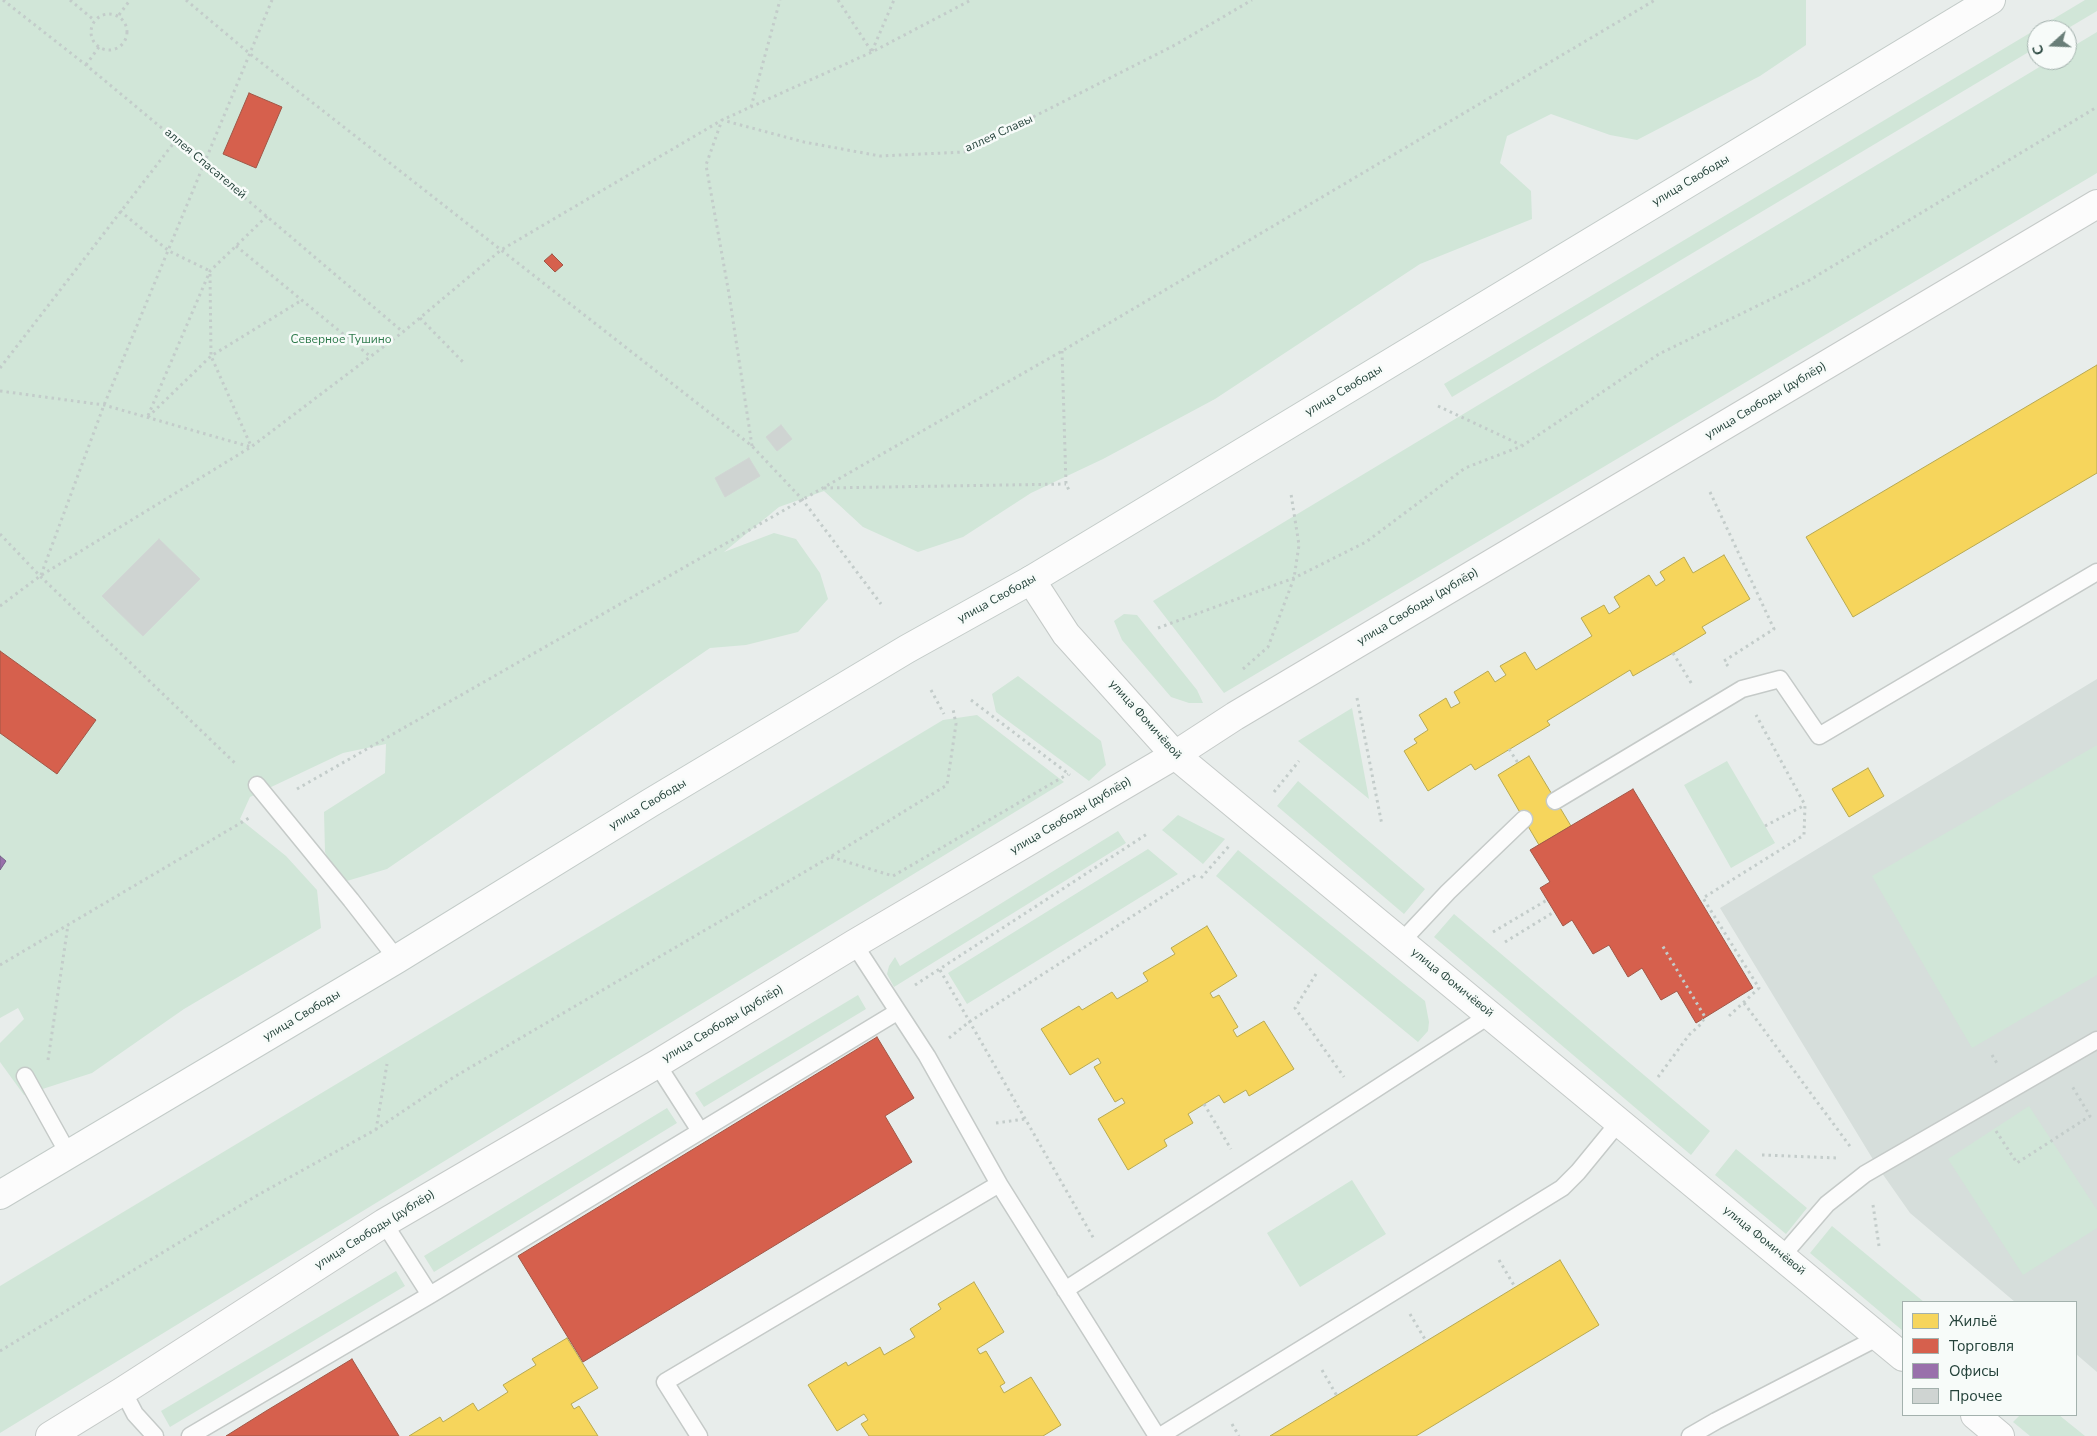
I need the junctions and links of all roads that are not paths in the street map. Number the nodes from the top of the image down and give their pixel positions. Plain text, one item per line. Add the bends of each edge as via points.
1 (1992, 0) edge
2 (2097, 204) edge
3 (2097, 572) edge
4 (1031, 580) junction
5 (1175, 755) junction
6 (257, 785) road end
7 (1555, 800) dead end
8 (1524, 819) dead end
9 (1401, 942) junction
10 (854, 944) junction
11 (397, 959) junction
12 (893, 1006) junction
13 (1490, 1015) junction
14 (2097, 1040) edge
15 (657, 1064) junction
16 (25, 1076) dead end
17 (1619, 1122) junction
18 (700, 1131) junction
19 (69, 1155) junction
20 (999, 1184) junction
21 (0, 1196) edge
22 (384, 1223) junction
23 (1782, 1256) junction
24 (1065, 1290) junction
25 (430, 1295) junction
26 (1879, 1338) junction
27 (1902, 1356) edge
28 (123, 1391) junction
29 (1976, 1416) edge
30 (50, 1436) edge
31 (155, 1436) edge
32 (190, 1436) edge
33 (699, 1436) edge
34 (1159, 1436) edge
35 (1690, 1436) edge
36 (2000, 1436) edge

1 - 4 street, улица Свободы
2 - 5 street, улица Свободы (дублёр)
3 - 7 lane via 1819,736 1780,679 1742,689
4 - 5 street, улица Фомичёвой via 1066,634
4 - 11 street, улица Свободы via 907,649
5 - 9 street, улица Фомичёвой
5 - 10 street, улица Свободы (дублёр)
6 - 11 lane
8 - 9 lane
9 - 13 street, улица Фомичёвой
10 - 12 lane
10 - 15 street, улица Свободы (дублёр)
11 - 19 street, улица Свободы
12 - 18 lane
12 - 20 lane via 927,1056
13 - 17 street, улица Фомичёвой
13 - 24 lane
14 - 23 lane via 1980,1107 1864,1165
15 - 18 lane
15 - 22 street, улица Свободы (дублёр)
16 - 19 lane
17 - 23 street, улица Фомичёвой
17 - 34 lane via 1562,1188
18 - 25 lane
19 - 21 street, улица Свободы
20 - 24 lane
20 - 33 lane via 665,1382
22 - 25 lane
22 - 28 street, улица Свободы (дублёр)
23 - 26 street, улица Фомичёвой
24 - 34 lane
25 - 32 lane
26 - 27 street, улица Фомичёвой
26 - 35 lane
28 - 30 street, улица Свободы (дублёр)
28 - 31 lane via 135,1414
29 - 36 street

